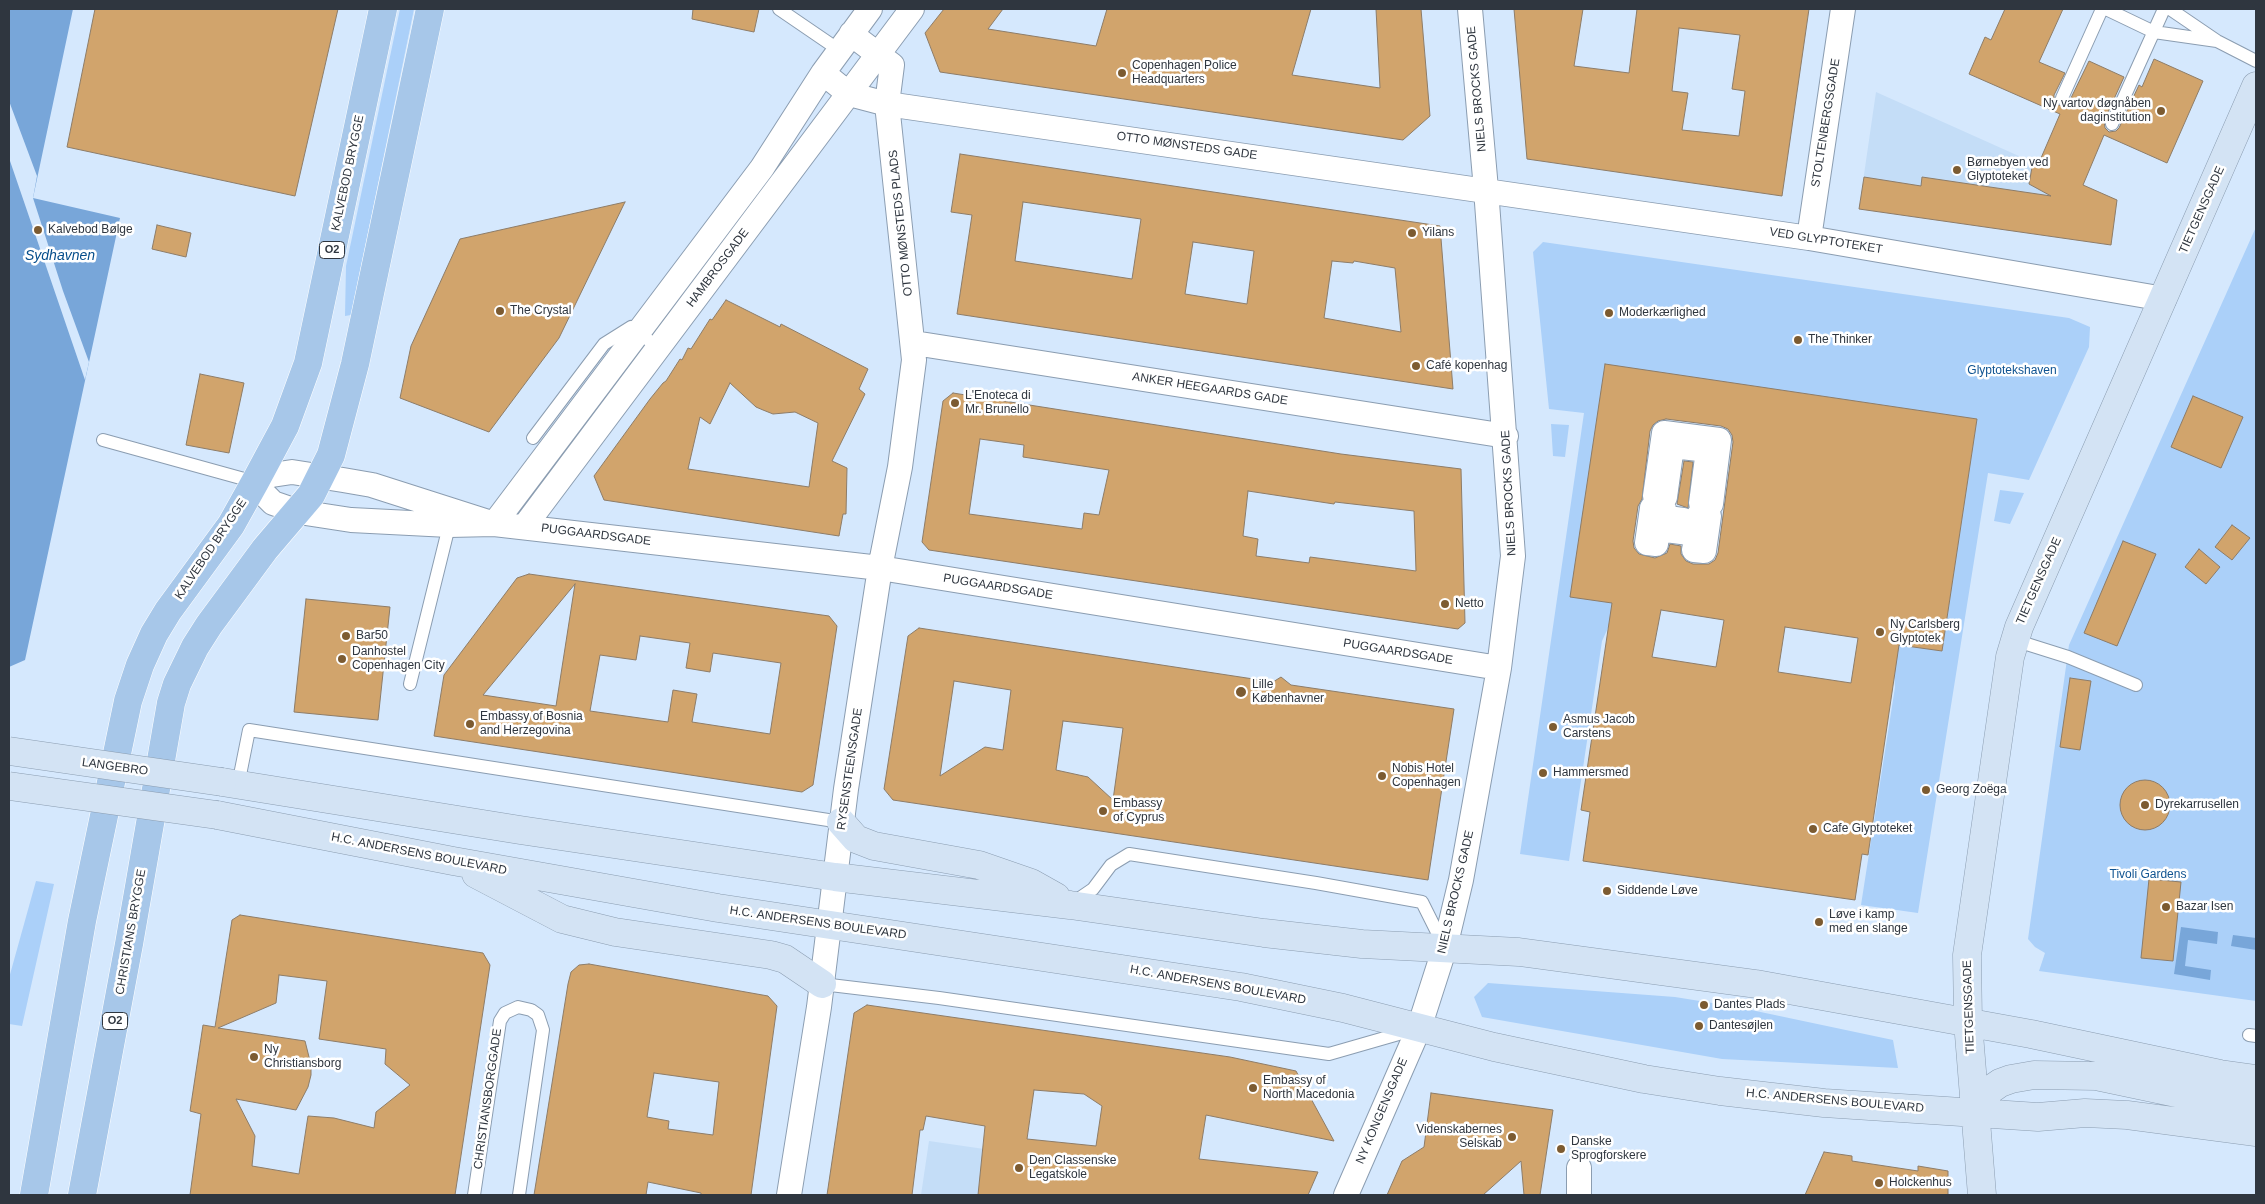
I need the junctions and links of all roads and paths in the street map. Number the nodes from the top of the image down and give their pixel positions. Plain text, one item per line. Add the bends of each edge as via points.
1 (383, 9) edge
2 (430, 9) edge
3 (779, 9) edge
4 (870, 9) edge
5 (912, 9) edge
6 (1470, 9) edge
7 (1843, 9) edge
8 (2102, 9) edge
9 (2106, 9) edge
10 (2164, 9) edge
11 (2170, 9) edge
12 (2154, 32) junction
13 (845, 42) junction
14 (2217, 42) junction
15 (878, 54) junction
16 (2256, 61) edge
17 (823, 73) junction
18 (2256, 86) edge
19 (849, 94) junction
20 (2062, 98) dead end
21 (887, 104) junction
22 (2112, 124) dead end
23 (1486, 190) junction
24 (1809, 238) junction
25 (2164, 299) junction
26 (638, 332) junction
27 (914, 343) junction
28 (659, 348) junction
29 (1506, 436) junction
30 (533, 438) dead end
31 (103, 440) dead end
32 (322, 476) junction
33 (256, 482) junction
34 (1705, 509) joint
35 (299, 512) junction
36 (451, 518) junction
37 (494, 524) junction
38 (524, 527) junction
39 (880, 568) junction
40 (2014, 640) junction
41 (1499, 668) junction
42 (410, 684) dead end
43 (2136, 685) dead end
44 (9, 751) edge
45 (230, 784) junction
46 (9, 786) edge
47 (841, 822) junction
48 (453, 861) junction
49 (835, 877) junction
50 (1070, 905) junction
51 (830, 924) junction
52 (1445, 947) junction
53 (822, 984) junction
54 (1968, 1022) junction
55 (1419, 1028) junction
56 (2256, 1079) edge
57 (2256, 1106) edge
58 (1976, 1112) junction
59 (2256, 1132) edge
60 (1579, 1168) dead end
61 (34, 1195) edge
62 (82, 1195) edge
63 (474, 1195) edge
64 (519, 1195) edge
65 (789, 1195) edge
66 (1346, 1195) edge
67 (1579, 1195) edge
68 (1982, 1195) edge

1 - 33 main road, KALVEBOD BRYGGE / O2 via 308,363 285,426
2 - 32 main road, O2 via 355,364 337,437
3 - 13 lane
4 - 13 street, HAMBROSGADE
5 - 15 street, HAMBROSGADE
6 - 23 street, NIELS BROCKS GADE
7 - 24 street, STOLTENBERGSGADE
8 - 20 lane
9 - 12 lane
10 - 12 lane
11 - 14 lane
12 - 14 lane
12 - 22 lane
13 - 15 street, OTTO MØNSTEDS PLADS
13 - 17 street, HAMBROSGADE
14 - 16 lane
15 - 19 street, HAMBROSGADE
15 - 21 street, OTTO MØNSTEDS PLADS via 892,65
17 - 19 street
17 - 26 street, HAMBROSGADE via 762,168
18 - 25 street, TIETGENSGADE
19 - 21 street
19 - 28 street, HAMBROSGADE
21 - 23 street, OTTO MØNSTEDS GADE
21 - 27 street, OTTO MØNSTEDS PLADS
23 - 24 street, VED GLYPTOTEKET
23 - 29 street, NIELS BROCKS GADE
24 - 25 street, VED GLYPTOTEKET
25 - 40 street, TIETGENSGADE
26 - 28 lane
26 - 30 lane via 631,327 604,344
26 - 37 street, HAMBROSGADE
27 - 29 street, ANKER HEEGAARDS GADE
27 - 39 street, RYSENSTEENSGADE via 900,467
28 - 38 street, HAMBROSGADE
29 - 41 street, NIELS BROCKS GADE via 1513,556
31 - 33 lane
32 - 33 street, PUGGAARDSGADE via 292,472
32 - 35 main road, O2
32 - 36 street, PUGGAARDSGADE via 372,485
33 - 35 street, PUGGAARDSGADE via 273,503
33 - 61 main road, KALVEBOD BRYGGE / O2 via 231,525 168,611 140,665 128,701 82,921
34 - 34 street via 1711,504 1720,440 1664,433 1654,496 1665,497 1672,446 1708,450
35 - 36 street, PUGGAARDSGADE via 351,520
35 - 62 main road, CHRISTIANS BRYGGE / O2 via 265,549 209,625 182,672 171,703
36 - 37 street, PUGGAARDSGADE
36 - 42 lane
37 - 38 street, PUGGAARDSGADE
38 - 39 street, PUGGAARDSGADE
39 - 41 street, PUGGAARDSGADE
39 - 47 street, RYSENSTEENSGADE
40 - 43 lane via 2068,657
40 - 54 street, TIETGENSGADE via 1967,955
41 - 52 street, NIELS BROCKS GADE via 1461,880
44 - 45 street, LANGEBRO, bridge
45 - 47 lane via 249,730
45 - 49 street
46 - 48 street, H.C. ANDERSENS BOULEVARD, bridge via 217,815
47 - 49 street, RYSENSTEENSGADE
47 - 50 street via 856,839 874,846 979,865 1031,883
48 - 51 street, H.C. ANDERSENS BOULEVARD via 718,908
48 - 53 street via 562,919 614,932 771,954
49 - 50 street
49 - 51 street, RYSENSTEENSGADE
50 - 52 street via 1362,944
50 - 52 lane via 1093,889 1111,865 1129,854 1422,902
51 - 53 street, RYSENSTEENSGADE
51 - 55 street, H.C. ANDERSENS BOULEVARD via 1241,987
52 - 54 street via 1519,952 1756,984
52 - 55 street, NIELS BROCKS GADE
53 - 55 lane, H.C. ANDERSENS BOULEVARD via 1329,1054
53 - 65 street, RYSENSTEENSGADE
54 - 56 street
54 - 58 street, TIETGENSGADE
55 - 58 street, H.C. ANDERSENS BOULEVARD via 1588,1068 1710,1090 1824,1103
55 - 66 street, NY KONGENSGADE
57 - 58 street via 2205,1099 2096,1076 2043,1075 2011,1078 2000,1083 1990,1090
58 - 59 street, H.C. ANDERSENS BOULEVARD via 2038,1116 2127,1115
58 - 68 street, TIETGENSGADE
60 - 67 street
63 - 64 lane, CHRISTIANSBORGGADE via 500,1021 505,1013 518,1007 538,1015 543,1030

